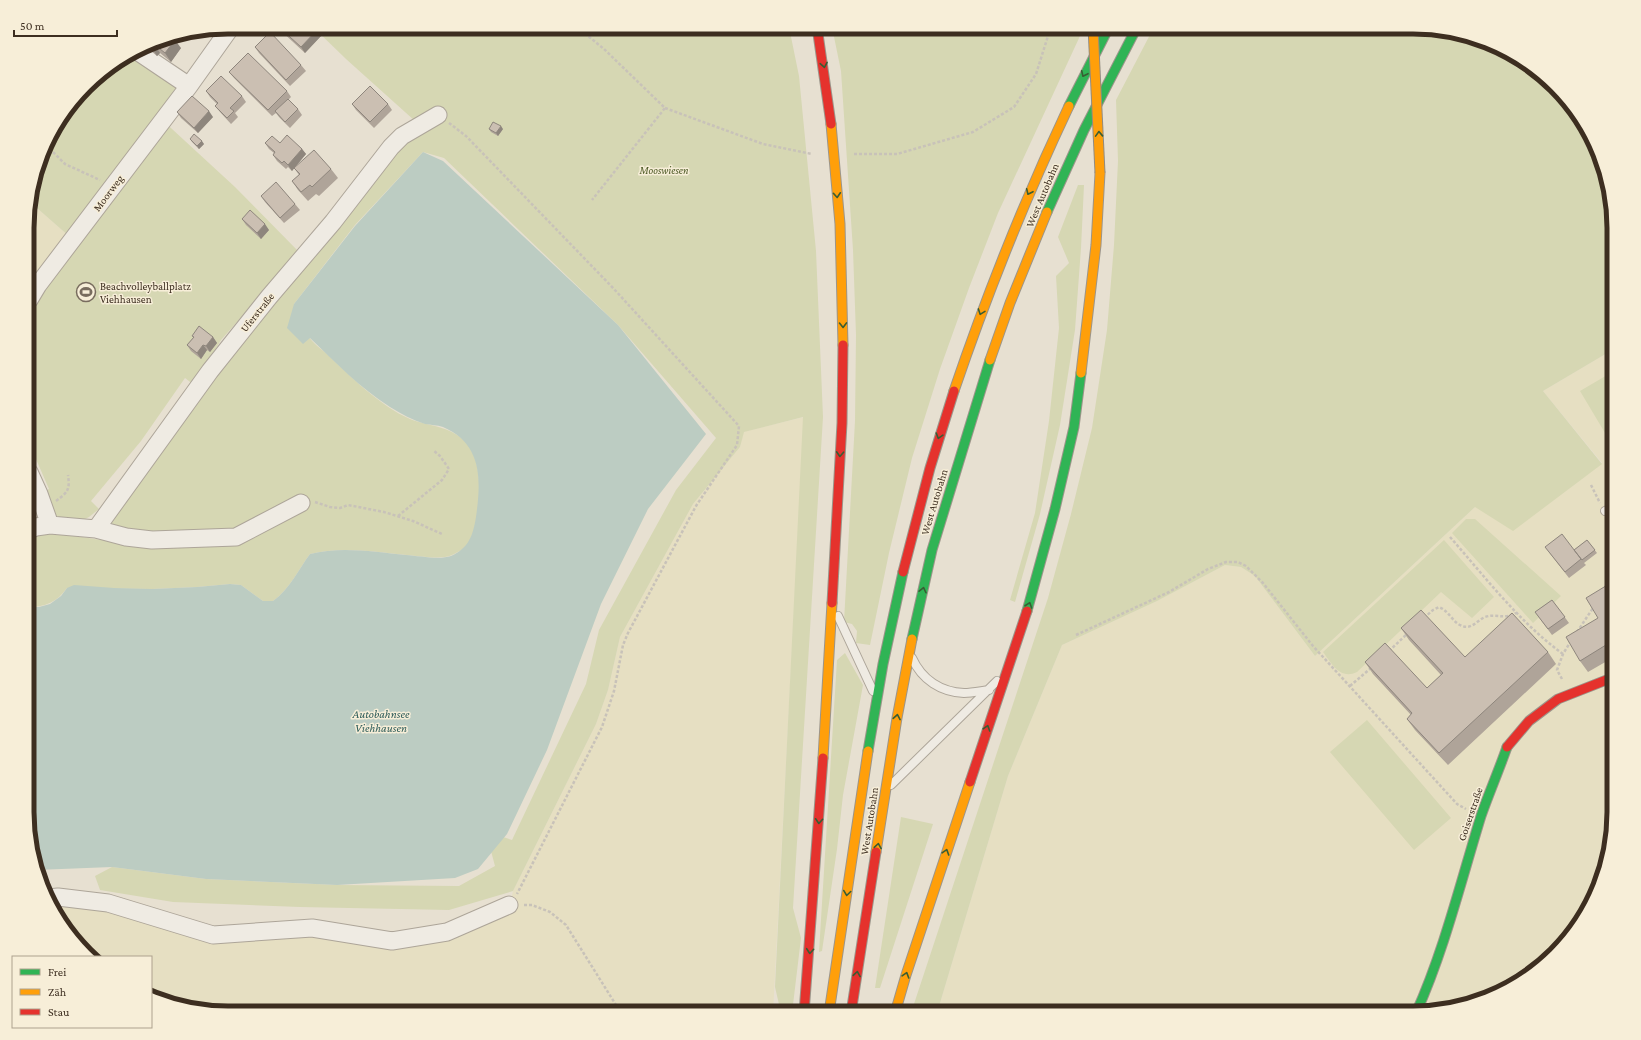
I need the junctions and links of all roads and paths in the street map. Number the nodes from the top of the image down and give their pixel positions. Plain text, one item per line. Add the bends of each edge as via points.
1 (226, 34) edge
2 (586, 34) edge
3 (818, 34) edge
4 (1048, 34) edge
5 (1093, 34) edge
6 (1104, 34) edge
7 (1133, 34) edge
8 (142, 54) edge
9 (188, 86) junction
10 (665, 108) junction
11 (438, 115) joint
12 (51, 150) edge
13 (812, 154) dead end
14 (854, 154) dead end
15 (113, 186) junction
16 (592, 200) dead end
17 (34, 292) edge
18 (433, 450) dead end
19 (68, 475) dead end
20 (34, 484) edge
21 (42, 503) junction
22 (301, 503) joint
23 (398, 516) junction
24 (50, 525) junction
25 (34, 528) edge
26 (96, 529) junction
27 (442, 534) dead end
28 (1450, 537) dead end
29 (1607, 582) edge
30 (1603, 591) edge
31 (832, 603) junction
32 (1596, 603) edge
33 (1516, 613) junction
34 (1422, 620) edge
35 (1411, 630) edge
36 (1076, 635) dead end
37 (910, 648) junction
38 (1563, 654) junction
39 (1384, 656) edge
40 (1372, 666) edge
41 (1005, 672) junction
42 (1607, 680) edge
43 (1350, 686) junction
44 (989, 690) junction
45 (1570, 694) junction
46 (877, 699) junction
47 (886, 790) junction
48 (1482, 814) junction
49 (54, 897) edge
50 (509, 905) junction
51 (617, 1006) edge
52 (805, 1006) edge
53 (830, 1006) edge
54 (852, 1006) edge
55 (897, 1006) edge
56 (1419, 1006) edge

1 - 9 street, Moorweg
2 - 10 path
3 -> 31 main road via 826,78 835,163 843,336 842,422
4 - 14 path via 1036,74 1014,107 973,132 920,148 897,154
41 -> 5 main road, bridge via 1033,594 1074,427 1090,309 1100,173
6 -> 46 main road, West Autobahn via 1017,218 959,372 906,554
37 -> 7 main road, West Autobahn via 932,550 996,342 1048,210 1087,124
8 - 9 street
9 - 15 street, Moorweg
10 - 13 path via 763,144
10 - 16 path
11 - 26 street, Uferstraße via 402,136 391,147 333,222 210,371
11 - 50 path via 466,136 614,289 739,426 737,445 696,506 628,633 602,727 518,893
12 - 15 path via 65,164
15 - 17 street, Moorweg
18 - 23 path via 449,469 442,480
19 - 21 path via 69,485 65,495 56,502
20 - 21 street
21 - 24 street
22 - 23 path via 310,501 340,508 348,505 359,506
22 - 26 street via 236,537 152,540 126,537
23 - 27 path
24 - 25 street
24 - 26 street
28 - 33 path
29 - 30 path
31 - 46 lane
31 -> 52 main road
32 - 38 path
33 - 34 path via 1508,617 1485,617 1471,627 1465,627 1459,625 1439,607
33 - 38 path
35 - 39 path
36 - 43 path via 1169,592 1208,569 1226,562 1238,562 1246,566 1263,583 1313,646
37 - 44 lane via 913,660 923,676 939,688 964,693
47 -> 37 main road, West Autobahn
38 - 45 path via 1557,670
40 - 43 path
41 - 44 lane
55 -> 41 main road
42 - 45 main road, Goiserstraße
43 - 48 path via 1457,804 1471,812
44 - 47 lane
45 - 48 main road, Goiserstraße via 1558,699 1529,721 1508,746
46 -> 53 main road, West Autobahn
54 -> 47 main road, West Autobahn
48 - 56 main road, Goiserstraße
49 - 50 street via 108,903 213,935 312,928 392,941 447,932
50 - 51 path via 532,905 550,912 566,925

